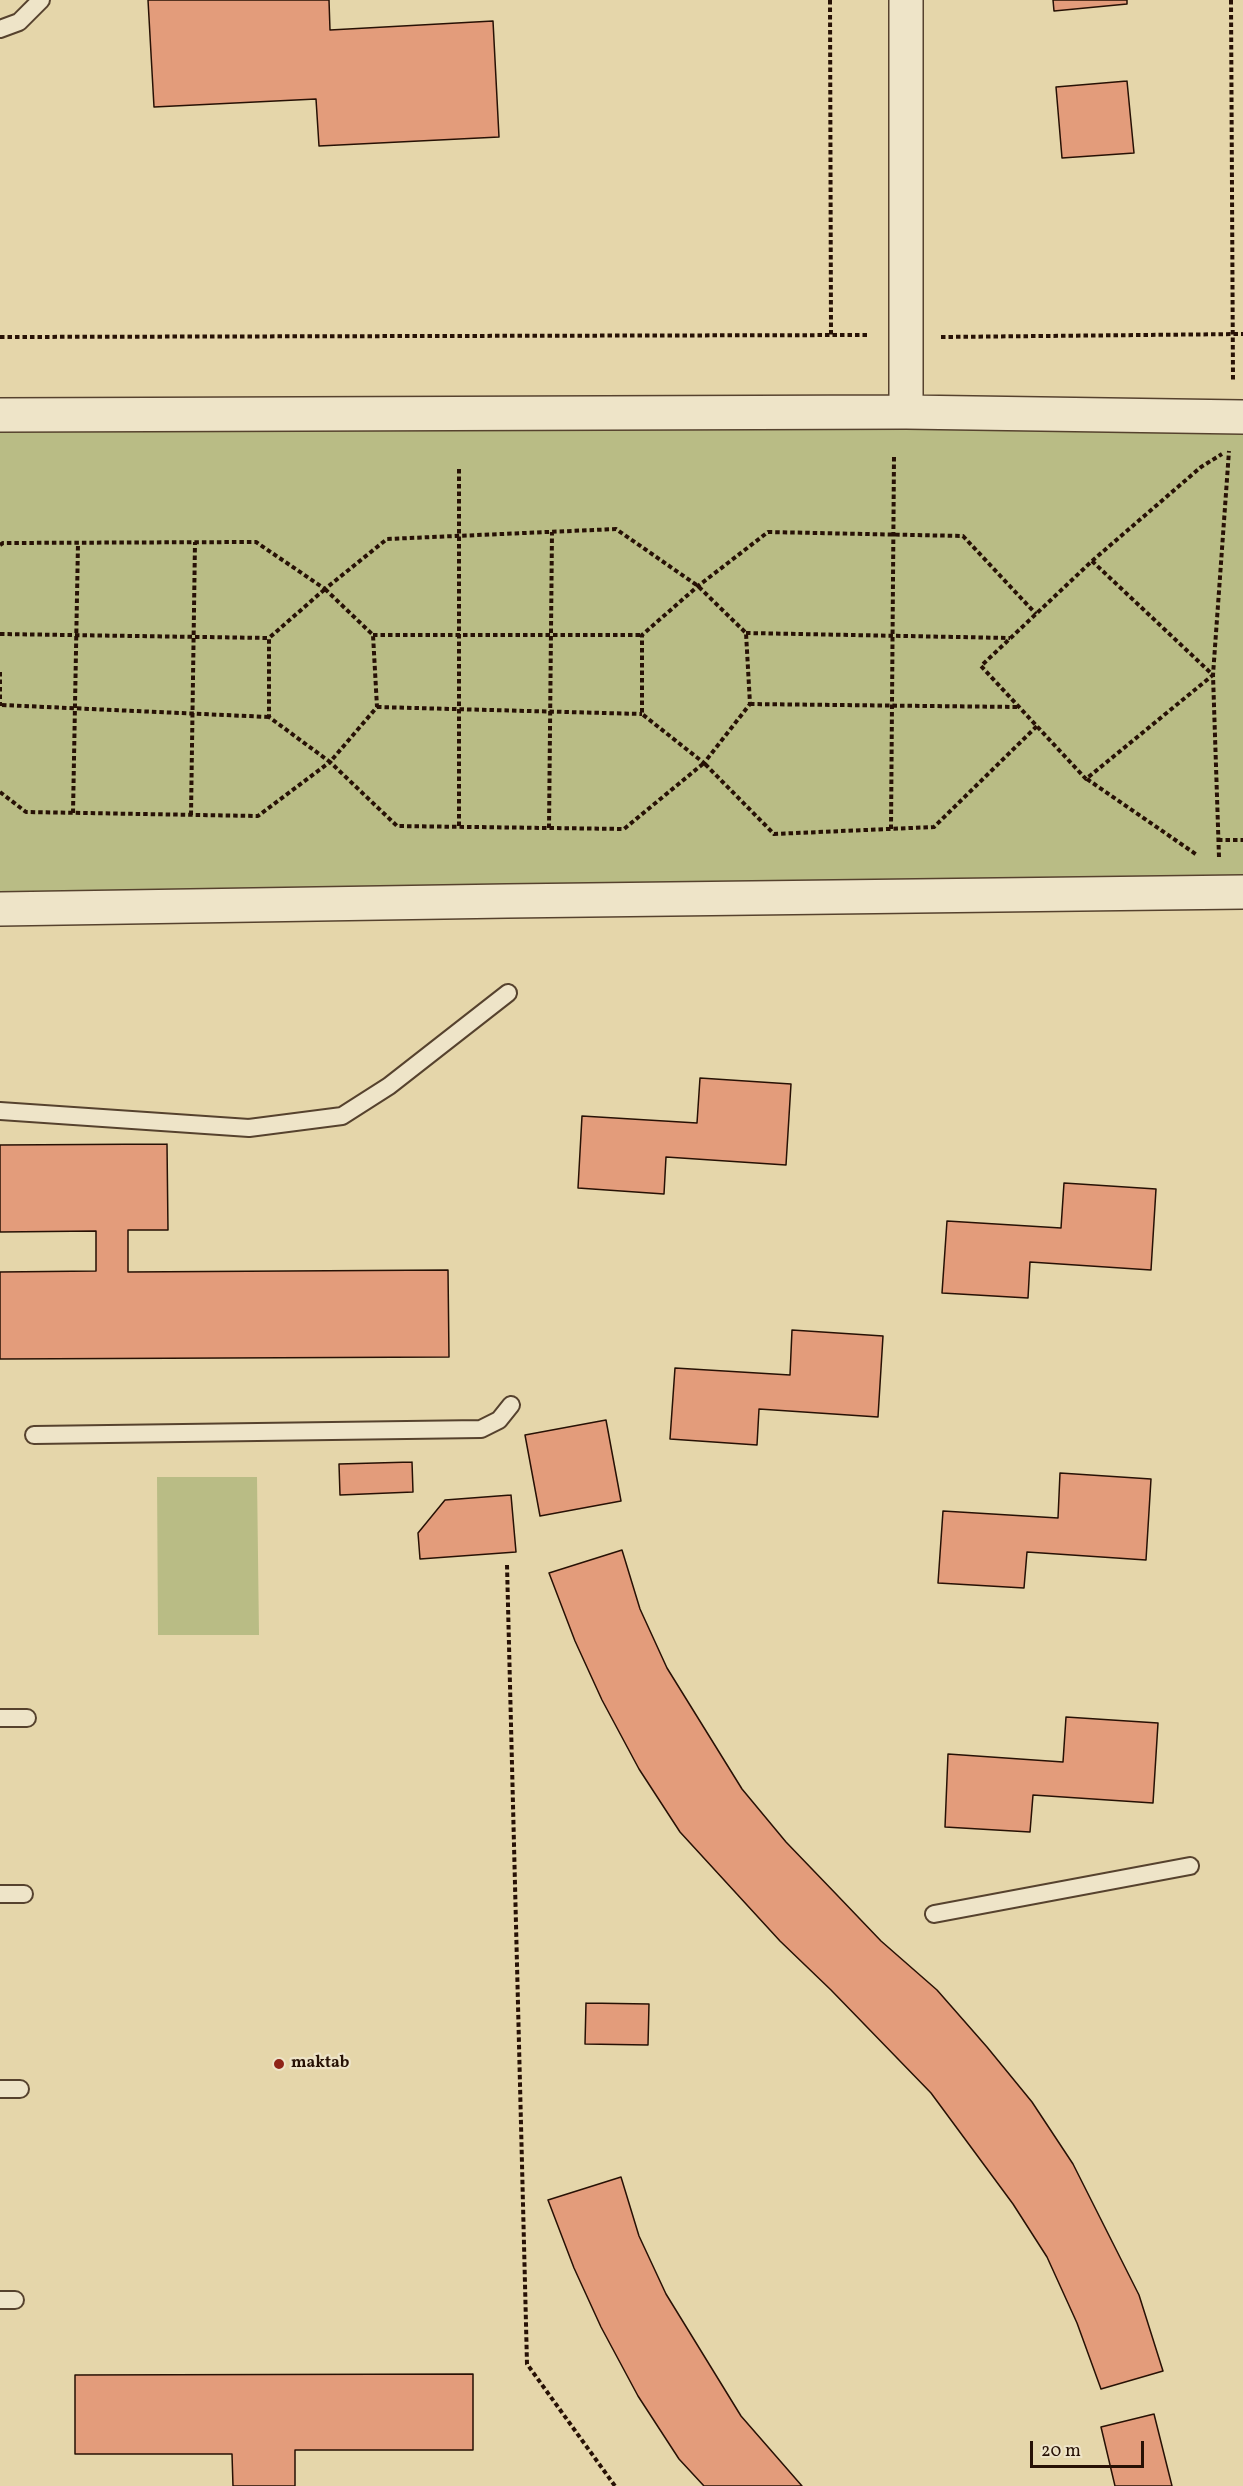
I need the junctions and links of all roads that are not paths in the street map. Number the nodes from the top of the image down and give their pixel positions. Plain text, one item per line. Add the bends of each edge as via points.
1 (41, 0) edge
2 (906, 0) edge
3 (0, 29) edge
4 (906, 411) junction
5 (0, 415) edge
6 (1243, 417) edge
7 (1243, 892) edge
8 (0, 909) edge
9 (508, 993) dead end
10 (0, 1112) edge
11 (511, 1405) dead end
12 (34, 1435) dead end
13 (0, 1718) edge
14 (27, 1718) dead end
15 (1190, 1866) dead end
16 (0, 1894) edge
17 (24, 1894) dead end
18 (934, 1914) dead end
19 (0, 2089) edge
20 (20, 2089) dead end

1 - 3 lane via 20,22
2 - 4 street
4 - 5 street
4 - 6 street
7 - 8 street
9 - 10 lane via 389,1086 342,1116 249,1128
11 - 12 lane via 499,1420 481,1429
13 - 14 lane
15 - 18 lane
16 - 17 lane
19 - 20 lane

